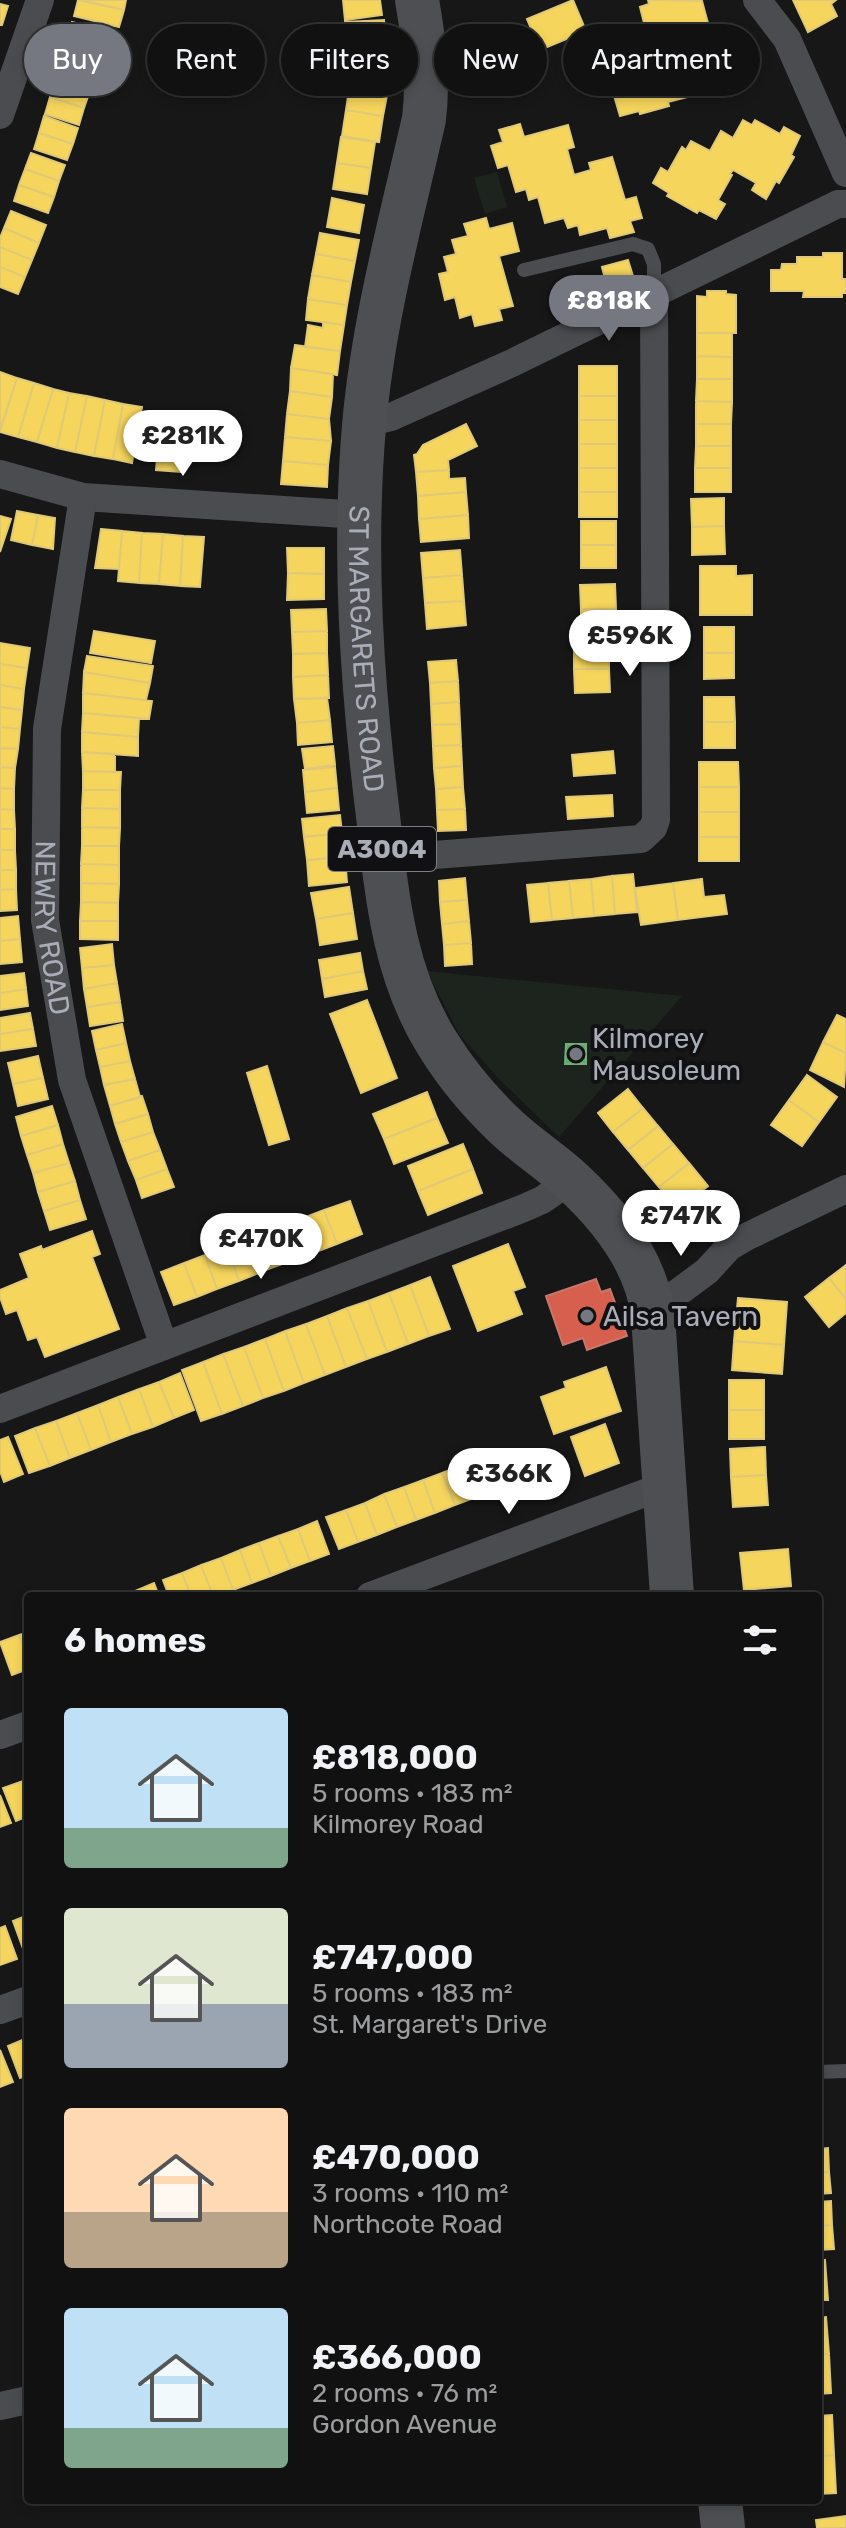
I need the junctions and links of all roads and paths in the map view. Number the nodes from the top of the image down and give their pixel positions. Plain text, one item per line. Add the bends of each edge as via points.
1 (40, 0) edge
2 (417, 0) edge
3 (757, 0) edge
4 (0, 115) edge
5 (846, 173) edge
6 (846, 204) edge
7 (524, 270) dead end
8 (654, 292) junction
9 (364, 424) junction
10 (0, 474) edge
11 (83, 497) junction
12 (360, 515) junction
13 (383, 859) junction
14 (571, 1180) junction
15 (846, 1189) edge
16 (652, 1301) junction
17 (164, 1346) junction
18 (0, 1409) edge
19 (666, 1485) junction
20 (381, 1592) edge
21 (672, 1592) edge
22 (24, 1726) edge
23 (0, 1735) edge
24 (24, 2001) edge
25 (0, 2010) edge
26 (846, 2071) edge
27 (822, 2072) edge
28 (24, 2401) edge
29 (0, 2406) edge
30 (720, 2504) edge
31 (723, 2528) edge

1 - 4 street
2 - 9 main road, ST MARGARETS ROAD / A3004 via 427,70 424,119 381,306
3 - 5 street via 787,39
6 - 8 street
7 - 8 lane via 633,244 648,249
8 - 9 street via 445,393
8 - 13 street via 653,828 641,839
9 - 12 main road, ST MARGARETS ROAD / A3004
10 - 11 street
11 - 12 street
11 - 17 street, NEWRY ROAD via 47,729 45,920 72,1080
12 - 13 main road, ST MARGARETS ROAD / A3004 via 370,754
13 - 14 main road, ST MARGARETS ROAD / A3004 via 395,940 423,1022 506,1127
14 - 16 main road, ST MARGARETS ROAD / A3004 via 629,1248
14 - 17 street via 524,1208
15 - 16 street via 729,1247 676,1294
16 - 19 main road, ST MARGARETS ROAD / A3004
17 - 18 street
19 - 20 street
19 - 21 main road, ST MARGARETS ROAD / A3004
22 - 23 street
24 - 25 street
26 - 27 lane
28 - 29 street
30 - 31 main road

